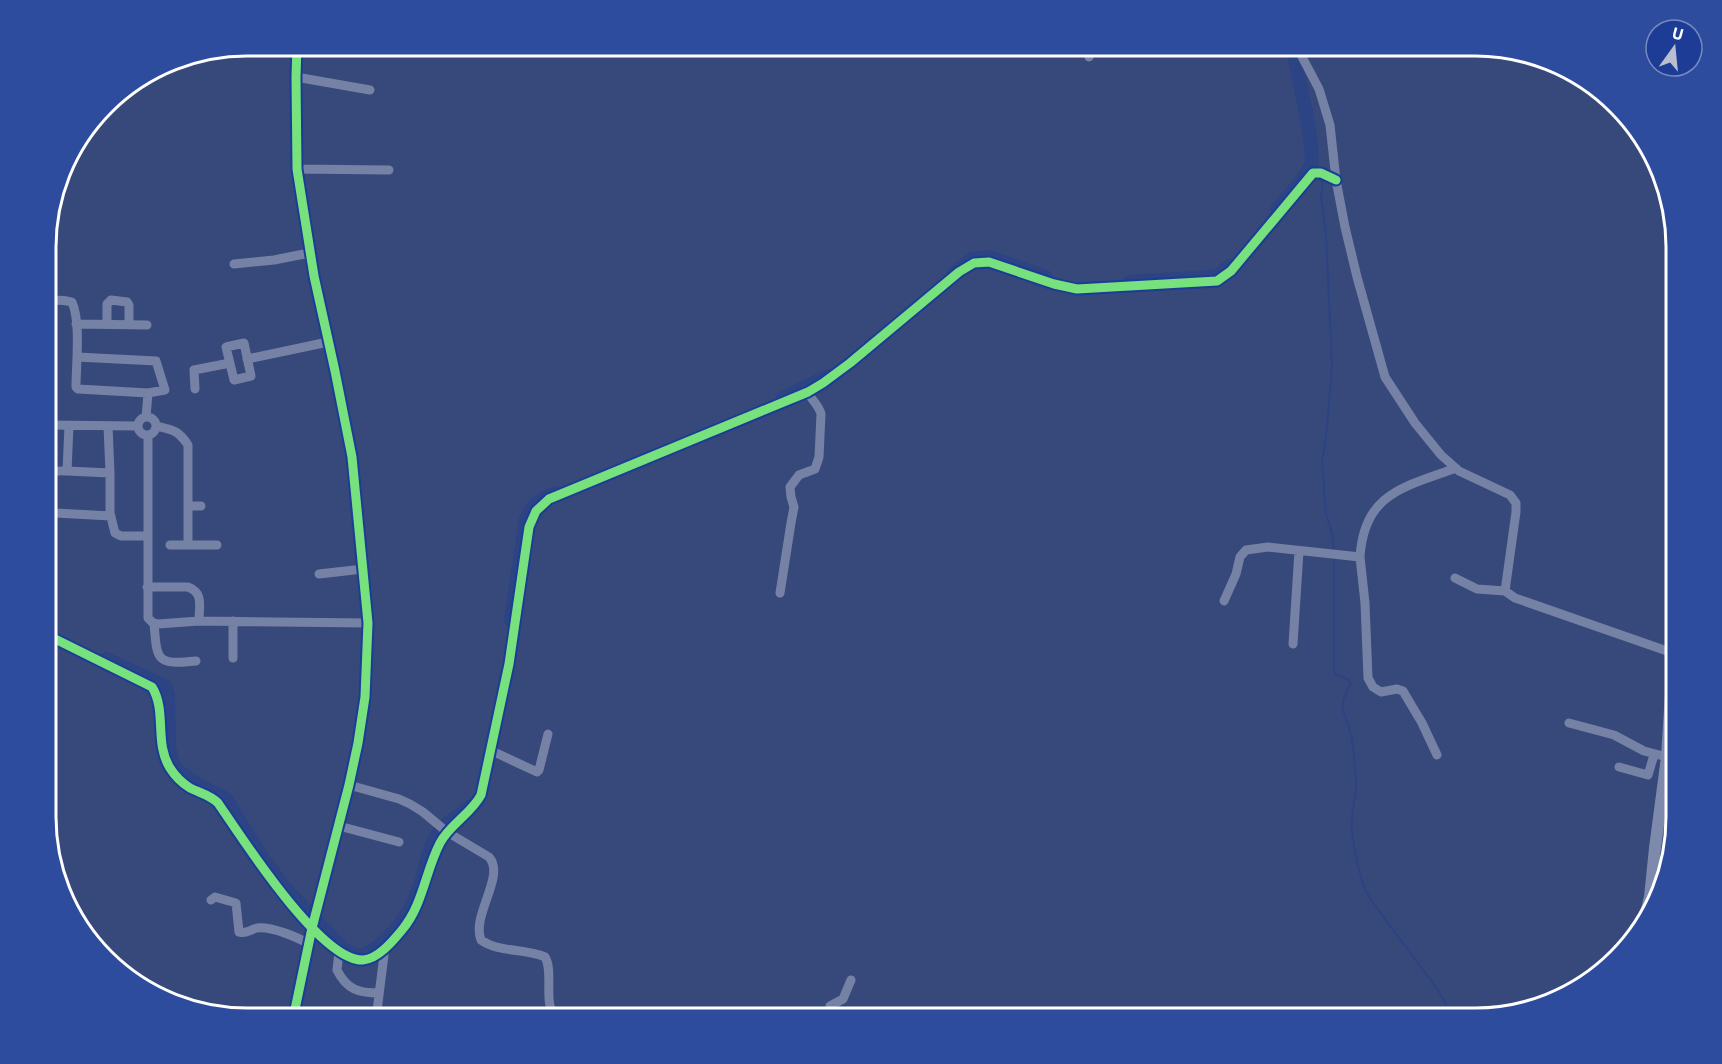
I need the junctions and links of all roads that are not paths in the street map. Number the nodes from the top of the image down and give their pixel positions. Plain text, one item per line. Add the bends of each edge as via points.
1 (1298, 55) edge
2 (297, 56) edge
3 (296, 77) junction
4 (370, 90) dead end
5 (297, 169) junction
6 (389, 170) dead end
7 (1336, 180) junction
8 (309, 253) junction
9 (234, 264) dead end
10 (55, 301) edge
11 (76, 324) junction
12 (107, 324) junction
13 (129, 324) junction
14 (147, 324) dead end
15 (328, 342) junction
16 (77, 357) junction
17 (247, 359) junction
18 (230, 363) junction
19 (195, 389) dead end
20 (808, 392) junction
21 (148, 393) junction
22 (146, 417) junction
23 (55, 425) edge
24 (69, 426) junction
25 (108, 426) junction
26 (137, 426) junction
27 (156, 426) junction
28 (148, 436) junction
29 (1456, 468) junction
30 (55, 471) edge
31 (67, 471) junction
32 (110, 473) junction
33 (188, 506) junction
34 (201, 506) dead end
35 (55, 513) edge
36 (111, 516) junction
37 (148, 536) junction
38 (217, 544) dead end
39 (170, 545) dead end
40 (188, 545) junction
41 (1299, 551) junction
42 (1360, 557) junction
43 (363, 569) junction
44 (319, 574) dead end
45 (1455, 578) dead end
46 (147, 587) junction
47 (1505, 591) junction
48 (780, 593) dead end
49 (1224, 601) dead end
50 (199, 621) junction
51 (232, 621) junction
52 (154, 623) junction
53 (368, 623) junction
54 (55, 639) edge
55 (1293, 644) dead end
56 (1666, 651) edge
57 (233, 658) dead end
58 (196, 661) dead end
59 (1569, 723) dead end
60 (548, 735) dead end
61 (490, 750) junction
62 (1437, 755) dead end
63 (1654, 755) junction
64 (1666, 757) edge
65 (1666, 765) edge
66 (1619, 767) dead end
67 (350, 785) junction
68 (339, 826) junction
69 (443, 829) junction
70 (399, 842) dead end
71 (1650, 896) edge
72 (211, 900) dead end
73 (314, 922) junction
74 (309, 944) junction
75 (385, 947) junction
76 (339, 952) junction
77 (851, 980) dead end
78 (379, 993) junction
79 (295, 1008) edge
80 (377, 1008) edge
81 (551, 1008) edge
82 (830, 1008) edge

1 - 7 street via 1318,89 1330,125
2 - 3 street
3 - 4 street
3 - 5 street
5 - 6 street
5 - 8 street
7 - 20 street via 1313,173 1232,271 1217,281 1077,289 989,262 966,266 841,370
7 - 29 street via 1357,277 1385,377 1415,423
8 - 9 street
8 - 15 street
10 - 11 street via 72,302
11 - 12 street
11 - 16 street
12 - 13 street
12 - 13 street via 107,304 111,300 127,302
13 - 14 street
15 - 17 street
15 - 43 street via 351,457
16 - 21 street via 78,389
16 - 21 street via 156,361 165,389
17 - 18 street via 244,344 226,347
17 - 18 street via 251,376 234,380
18 - 19 street via 194,370
20 - 48 street via 821,414 819,458 815,469 799,475 790,487 794,512
20 - 61 street via 549,499 536,511 529,526 509,664
21 - 22 street
22 - 26 street
22 - 27 street via 153,419
23 - 24 street
24 - 25 street
24 - 31 street
25 - 26 street
25 - 32 street
26 - 28 street via 140,433
27 - 28 street
27 - 33 street via 174,430 188,445
28 - 37 street
29 - 42 street via 1405,487 1377,506 1367,521
29 - 47 street via 1510,495 1516,503
30 - 31 street
31 - 32 street
32 - 36 street
33 - 34 street
33 - 40 street
35 - 36 street
36 - 37 street via 117,534
37 - 46 street
38 - 40 street
39 - 40 street
41 - 42 street
41 - 49 street via 1268,547 1246,550
41 - 55 street
42 - 62 street via 1368,678 1381,692 1403,691
43 - 44 street
43 - 53 street
45 - 47 street via 1477,589
46 - 50 street via 194,589 199,596
46 - 52 street via 148,618
47 - 56 street via 1515,598
50 - 51 street
50 - 52 street
51 - 53 street
51 - 57 street
52 - 58 street via 156,647 162,659
53 - 67 street via 364,707
54 - 73 street via 152,687 158,698 162,750 170,768 183,783 218,803 276,887
59 - 63 street via 1614,735
60 - 61 street via 537,772
61 - 69 street via 481,795 475,805
63 - 64 street
63 - 66 street via 1648,775
65 - 71 main road
67 - 68 street
67 - 69 street via 399,799
68 - 70 street
68 - 73 street
69 - 75 street via 413,914
69 - 81 street via 489,857 493,864 494,878 481,918 481,940 495,948 545,957 549,963
72 - 74 street via 215,897 236,903 239,932 246,934 259,928
73 - 74 street
73 - 76 street
74 - 79 street
75 - 76 street via 372,958 361,960
75 - 78 street
76 - 78 street via 337,970 347,985 362,993
77 - 82 street via 843,999
78 - 80 street

